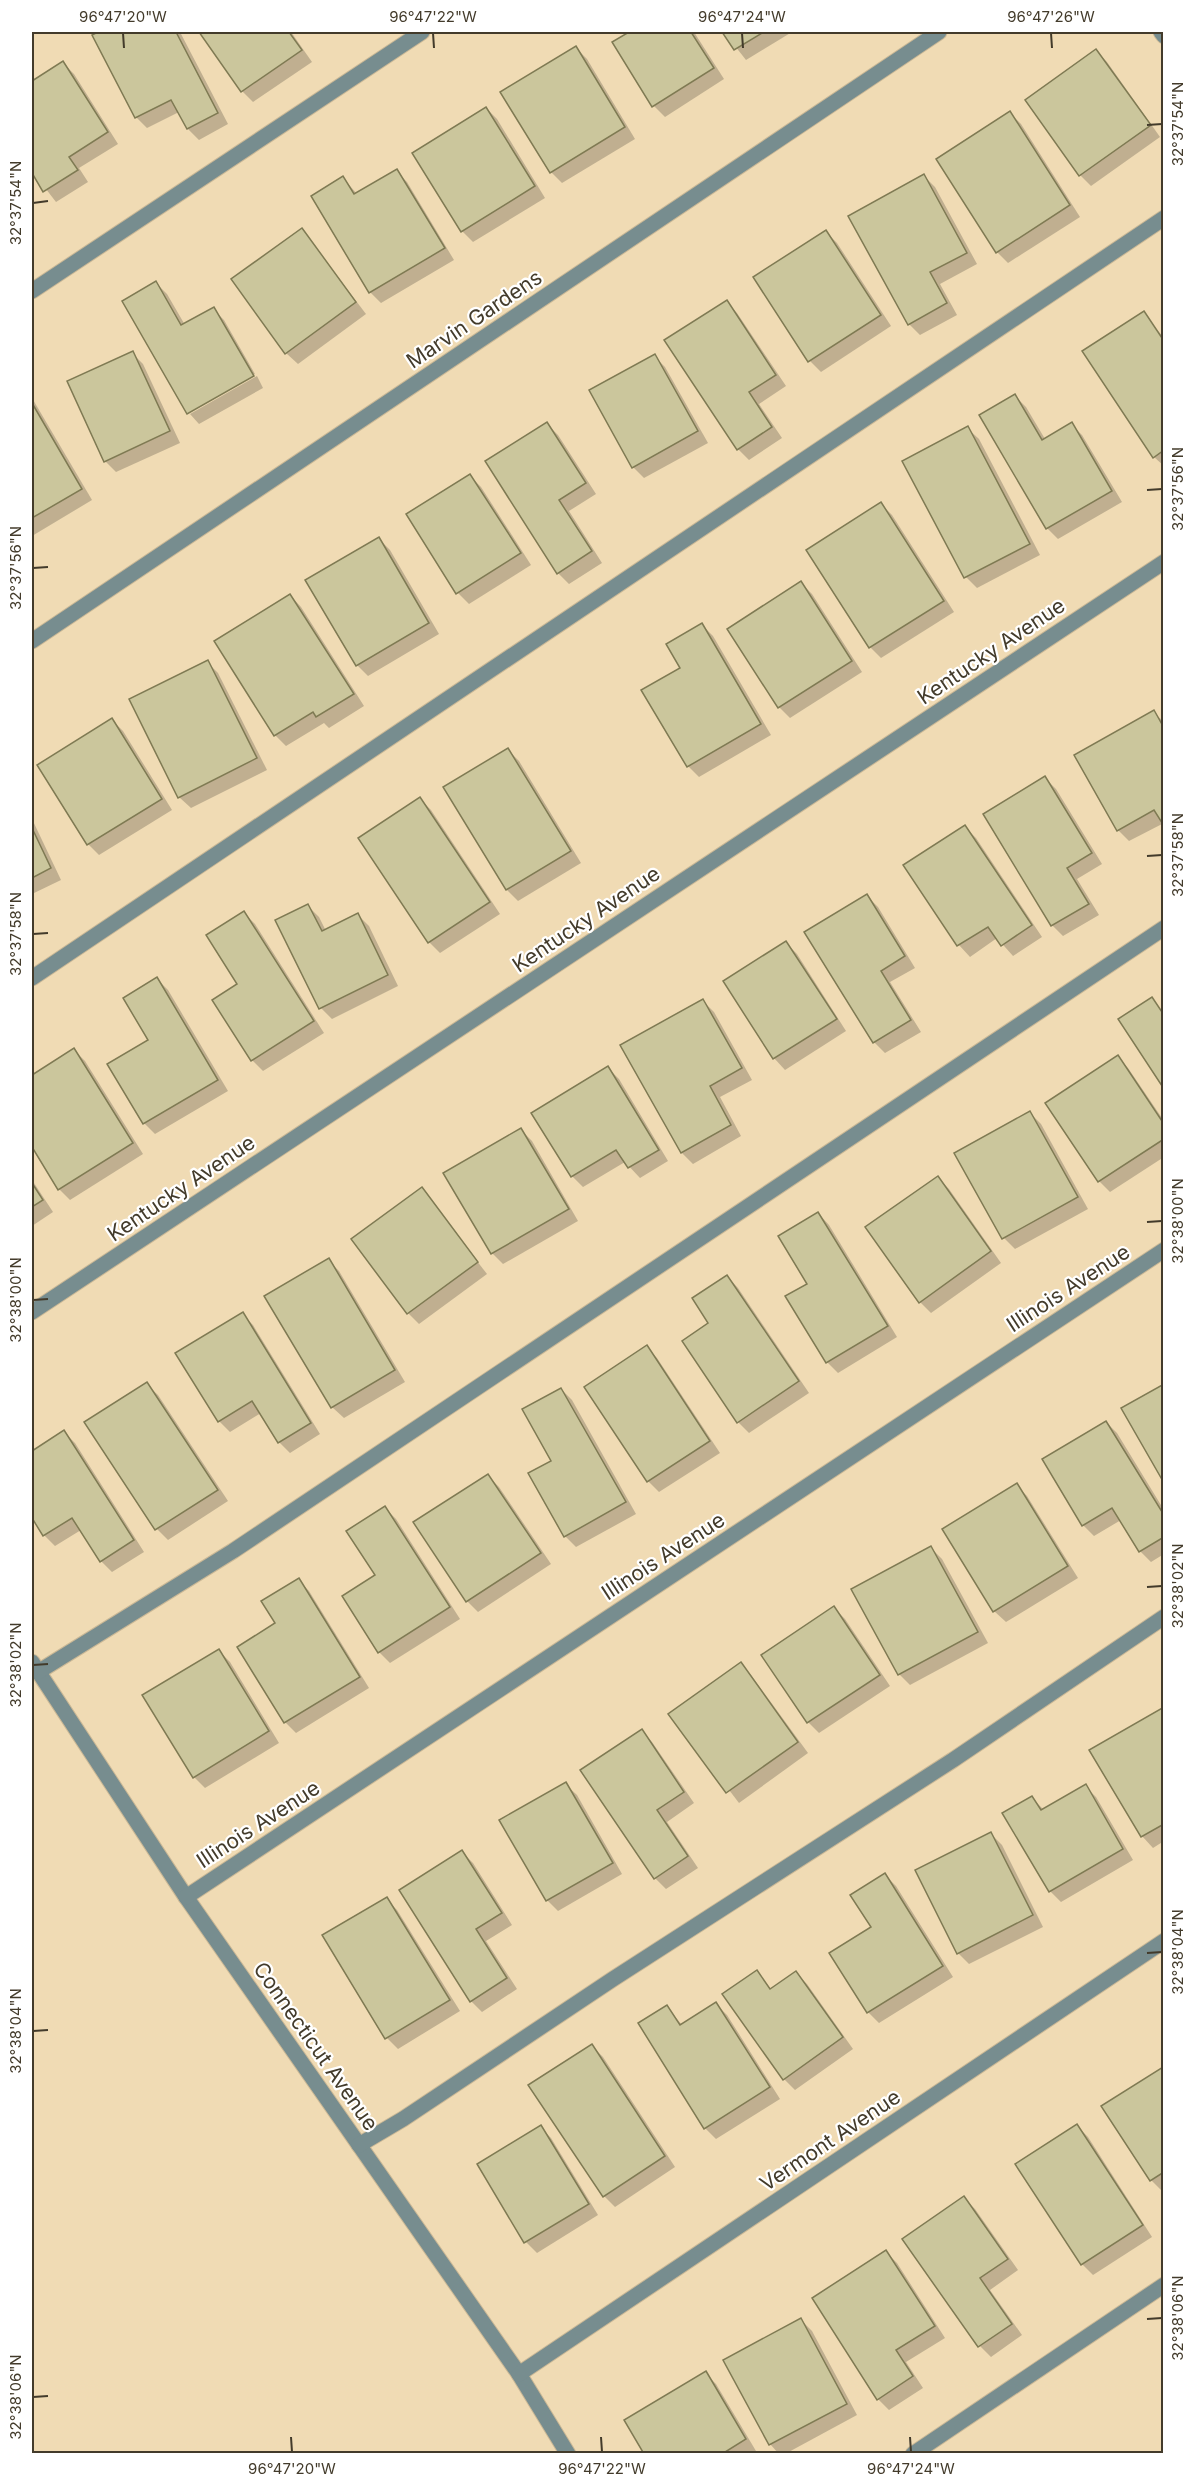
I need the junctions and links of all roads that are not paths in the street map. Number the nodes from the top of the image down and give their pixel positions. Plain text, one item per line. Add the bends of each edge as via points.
1 (422, 32) edge
2 (939, 32) edge
3 (1161, 32) edge
4 (1164, 36) edge
5 (1164, 218) edge
6 (32, 291) edge
7 (1164, 562) edge
8 (32, 641) edge
9 (1164, 928) edge
10 (32, 978) edge
11 (1164, 1250) edge
12 (32, 1312) edge
13 (1164, 1617) edge
14 (35, 1667) edge
15 (186, 1897) junction
16 (1164, 1941) edge
17 (359, 2145) junction
18 (1164, 2285) edge
19 (519, 2374) junction
20 (568, 2454) edge
21 (913, 2454) edge

1 - 6 street
2 - 8 street, Marvin Gardens
3 - 4 street
5 - 10 street
7 - 12 street, Kentucky Avenue
9 - 14 street via 233,1551
11 - 15 street, Illinois Avenue
13 - 17 street via 953,1760
14 - 15 street, Connecticut Avenue
15 - 17 street, Connecticut Avenue
16 - 19 street, Vermont Avenue
17 - 19 street, Connecticut Avenue
18 - 21 street
19 - 20 street, Connecticut Avenue

